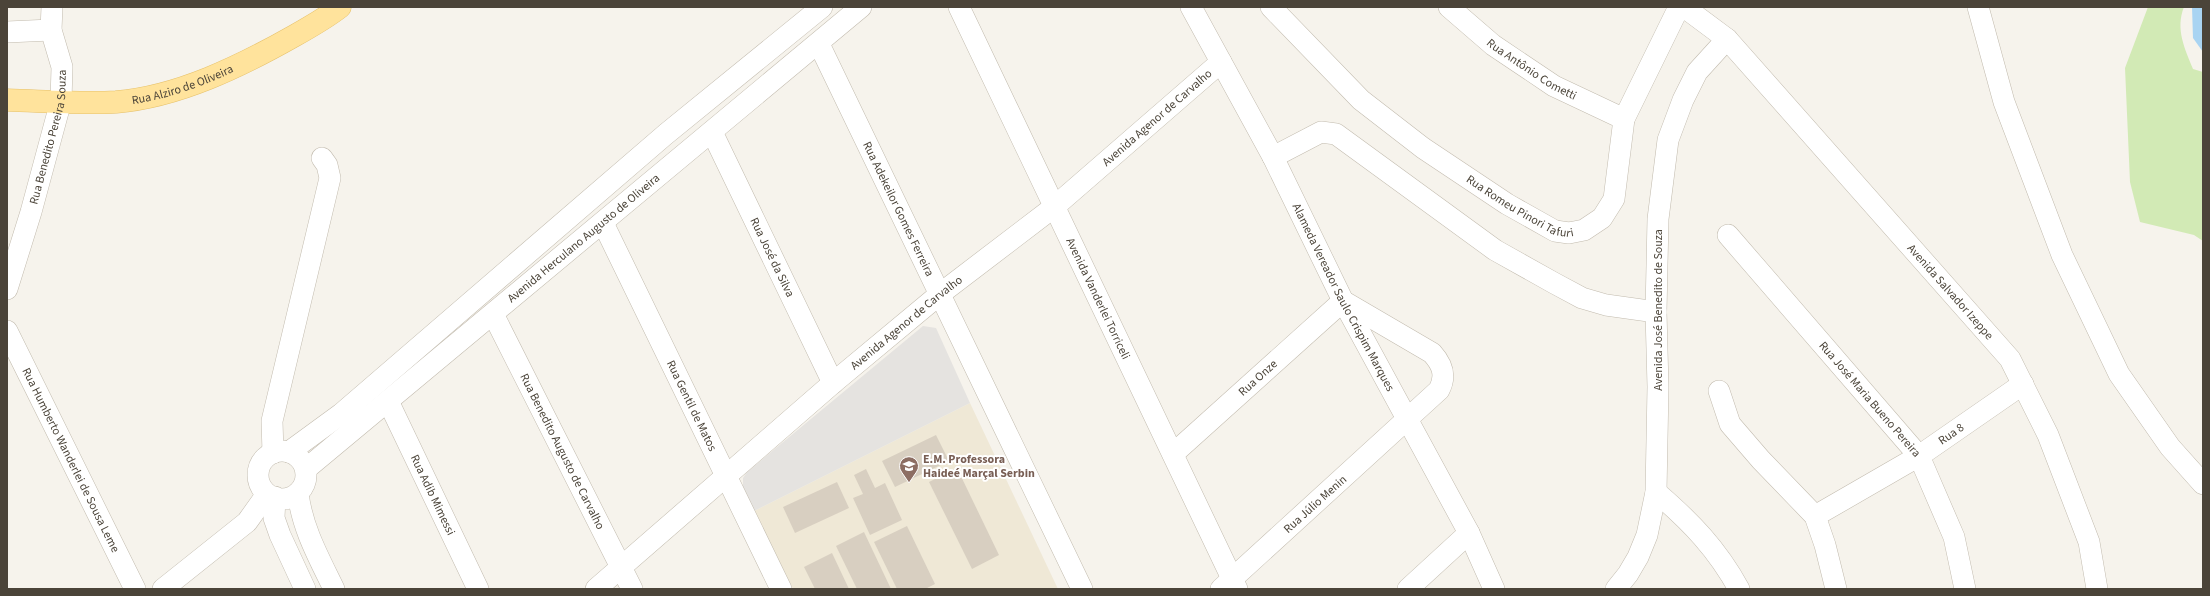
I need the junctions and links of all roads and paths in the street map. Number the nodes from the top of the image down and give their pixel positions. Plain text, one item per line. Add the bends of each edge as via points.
1 (52, 7) edge
2 (340, 7) edge
3 (822, 7) edge
4 (861, 7) edge
5 (959, 7) edge
6 (1192, 7) edge
7 (1271, 7) edge
8 (1448, 7) edge
9 (1679, 7) edge
10 (1684, 7) edge
11 (1978, 7) edge
12 (51, 30) junction
13 (7, 32) edge
14 (1727, 39) junction
15 (819, 44) junction
16 (1221, 62) junction
17 (7, 100) edge
18 (61, 101) junction
19 (1624, 119) junction
20 (712, 132) junction
21 (1273, 157) junction
22 (322, 158) dead end
23 (1054, 207) junction
24 (603, 223) junction
25 (1728, 235) dead end
26 (7, 289) edge
27 (940, 294) junction
28 (1343, 301) junction
29 (1656, 312) junction
30 (493, 314) junction
31 (7, 331) edge
32 (833, 383) junction
33 (2023, 384) junction
34 (1718, 391) dead end
35 (388, 401) junction
36 (1408, 418) junction
37 (281, 452) junction
38 (1173, 454) junction
39 (1919, 456) junction
40 (306, 469) junction
41 (726, 475) junction
42 (2203, 484) edge
43 (1656, 492) junction
44 (298, 493) junction
45 (271, 495) junction
46 (1814, 516) junction
47 (1469, 533) junction
48 (622, 568) junction
49 (1230, 586) edge
50 (135, 589) edge
51 (163, 589) edge
52 (305, 589) edge
53 (334, 589) edge
54 (478, 589) edge
55 (596, 589) edge
56 (632, 589) edge
57 (781, 589) edge
58 (1082, 589) edge
59 (1408, 589) edge
60 (1494, 589) edge
61 (1616, 589) edge
62 (1739, 589) edge
63 (1836, 589) edge
64 (1965, 589) edge
65 (2097, 589) edge

1 - 12 street, Rua Benedito Pereira Souza
2 - 18 main road, Rua Alziro de Oliveira via 329,16 272,48 212,78 116,102
3 - 37 street via 666,134 341,414
4 - 15 street, Avenida Herculano Augusto de Oliveira
5 - 23 street, Avenida Vanderlei Torriceli
6 - 16 street, Alameda Vereador Saulo Crispim Marques
7 - 19 street, Rua Romeu Pinori Tafuri via 1361,100 1423,148 1507,204 1555,231 1568,233 1584,230 1602,218 1614,199
8 - 19 street, Rua Antônio Cometti via 1493,45 1554,86
9 - 19 street, Rua Romeu Pinori Tafuri
10 - 14 street, Avenida Salvador Izeppe
11 - 42 street via 2004,102 2062,256 2119,374 2170,447
12 - 13 street
12 - 18 street, Rua Benedito Pereira Souza via 62,67
14 - 29 street, Avenida José Benedito de Souza via 1697,72 1668,140 1658,219
14 - 33 street, Avenida Salvador Izeppe via 1995,341 2010,359
15 - 20 street, Avenida Herculano Augusto de Oliveira
15 - 27 street, Rua Adekeilor Gomes Ferreira
16 - 21 street, Alameda Vereador Saulo Crispim Marques
16 - 23 street, Avenida Agenor de Carvalho
17 - 18 main road, Rua Alziro de Oliveira
18 - 26 street, Rua Benedito Pereira Souza
20 - 24 street, Avenida Herculano Augusto de Oliveira
20 - 32 street, Rua José da Silva
21 - 28 street, Alameda Vereador Saulo Crispim Marques
21 - 29 street via 1321,132 1336,134 1495,250 1554,283 1582,298 1606,305
22 - 37 street via 327,165 330,178 272,421
23 - 27 street, Avenida Agenor de Carvalho
23 - 38 street, Avenida Vanderlei Torriceli
24 - 30 street, Avenida Herculano Augusto de Oliveira
24 - 41 street, Rua Gentil de Matos
25 - 39 street, Rua José Maria Bueno Pereira
27 - 32 street, Avenida Agenor de Carvalho
27 - 58 street, Rua Adekeilor Gomes Ferreira
28 - 36 street, Alameda Vereador Saulo Crispim Marques
28 - 36 street, Rua Júlio Menin via 1432,353 1439,361 1444,372 1443,383 1439,390
28 - 38 street, Rua Onze
29 - 43 street, Avenida José Benedito de Souza
30 - 35 street, Avenida Herculano Augusto de Oliveira
30 - 48 street, Rua Benedito Augusto de Carvalho
31 - 50 street, Rua Humberto Wanderlei de Sousa Leme
32 - 41 street, Avenida Agenor de Carvalho
33 - 39 street, Rua 8
33 - 65 street, Avenida Salvador Izeppe via 2048,435 2090,542
34 - 46 street via 1730,424
35 - 40 street, Avenida Herculano Augusto de Oliveira
35 - 54 street, Rua Adib Mimessi
36 - 47 street, Alameda Vereador Saulo Crispim Marques
36 - 49 street, Rua Júlio Menin
37 - 40 street via 296,456
37 - 45 street via 263,460 258,472 260,484
38 - 49 street, Avenida Vanderlei Torriceli
39 - 46 street, Rua 8
39 - 64 street, Rua José Maria Bueno Pereira via 1954,537
40 - 44 street
41 - 48 street, Avenida Agenor de Carvalho
41 - 57 street, Rua Gentil de Matos
43 - 61 street, Avenida José Benedito de Souza via 1647,534 1638,557
43 - 62 street via 1706,539
44 - 45 street via 283,498
44 - 53 street via 300,512
45 - 51 street via 247,522
45 - 52 street via 274,518 280,535
46 - 63 street via 1825,545
47 - 59 street
47 - 60 street, Alameda Vereador Saulo Crispim Marques
48 - 55 street, Avenida Agenor de Carvalho
48 - 56 street, Rua Benedito Augusto de Carvalho

